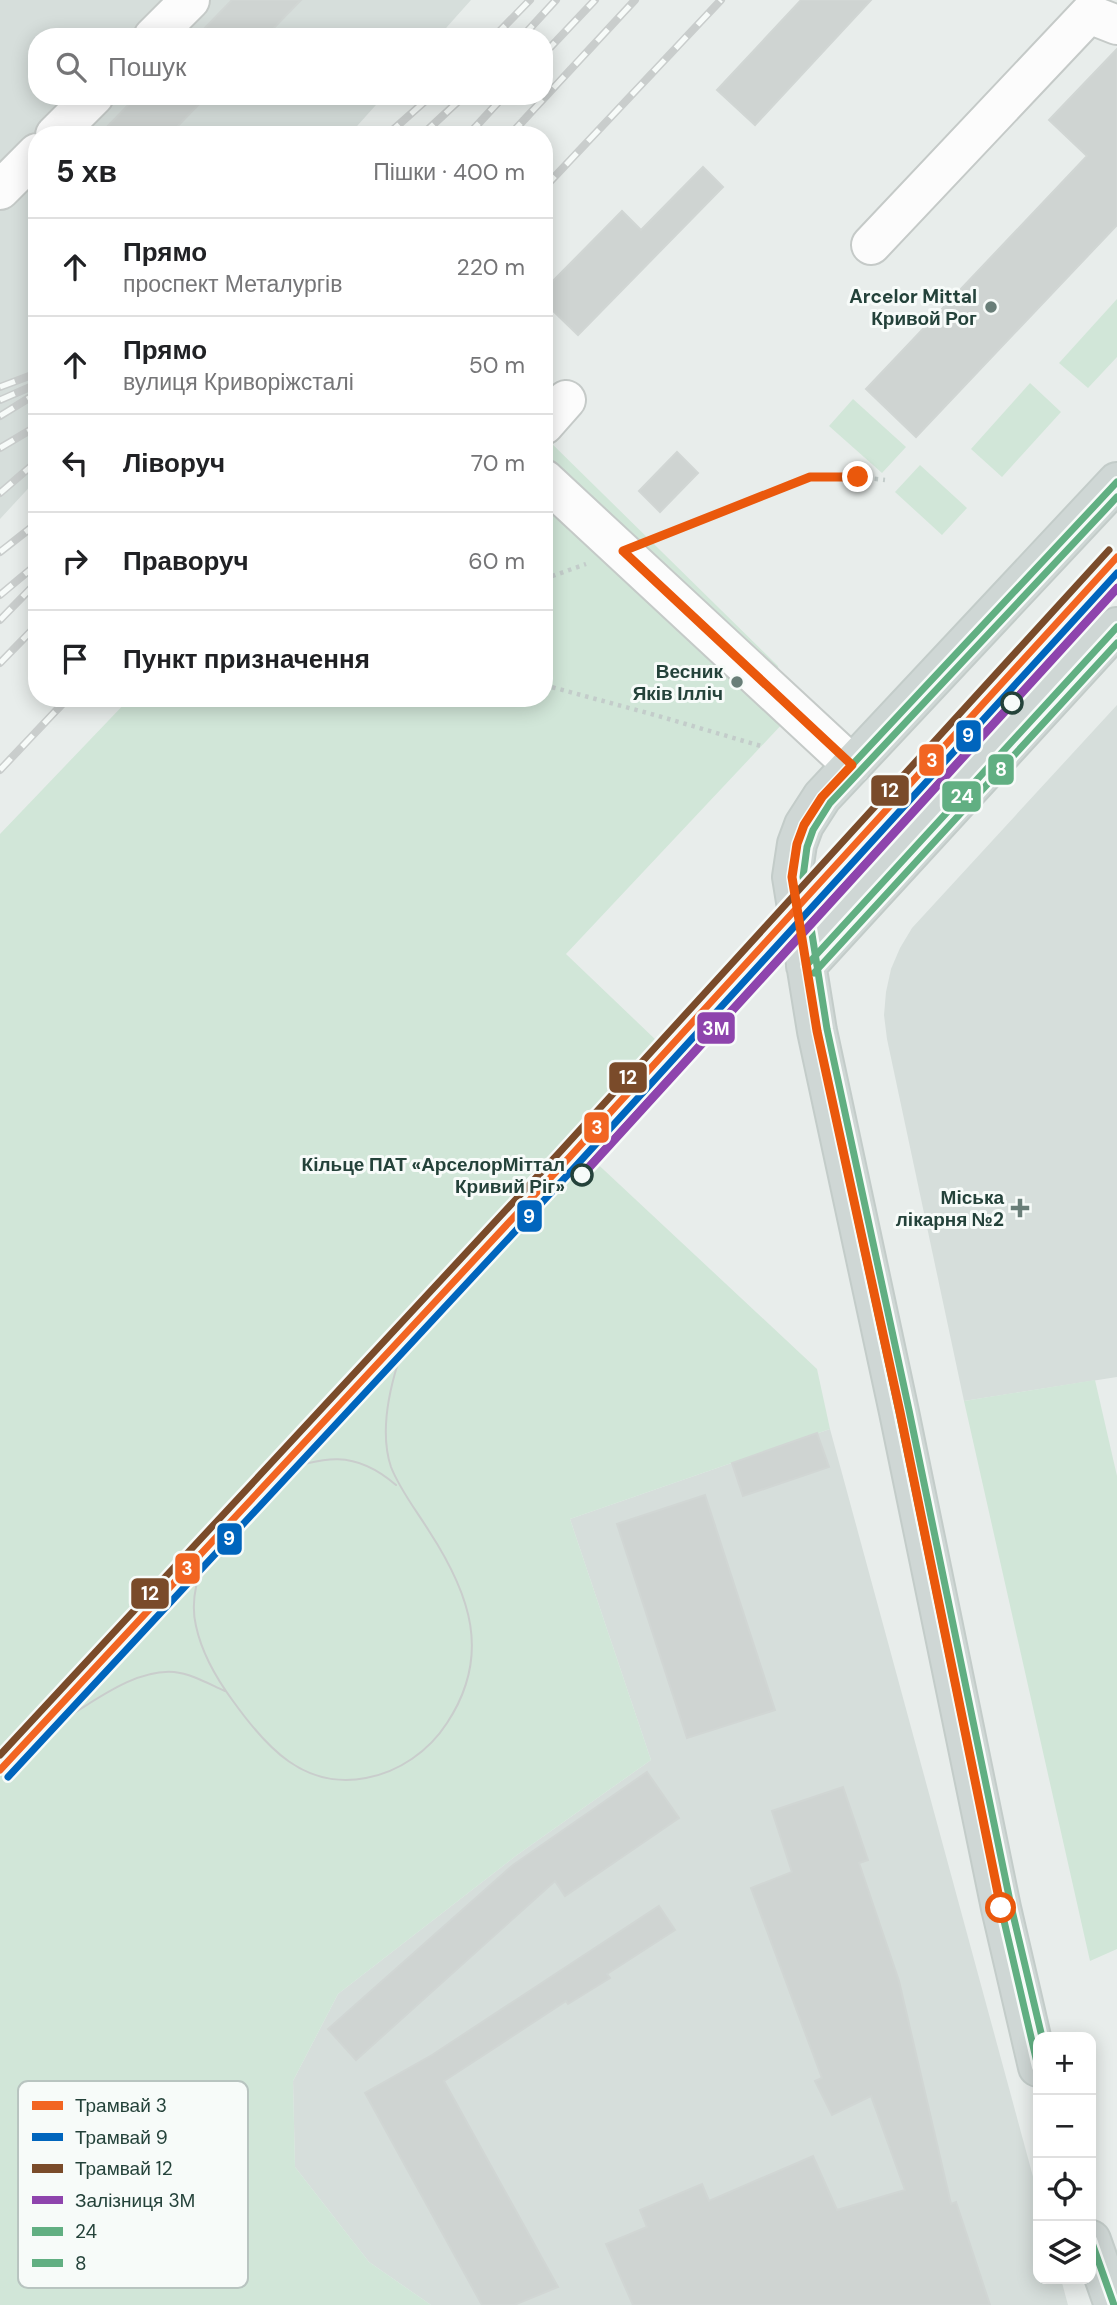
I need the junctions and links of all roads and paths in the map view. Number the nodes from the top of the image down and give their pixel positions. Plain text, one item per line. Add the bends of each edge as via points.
1 (190, 0) edge
2 (1116, 23) edge
3 (162, 28) edge
4 (85, 105) edge
5 (64, 126) edge
6 (28, 162) edge
7 (0, 190) edge
8 (871, 245) dead end
9 (885, 480) dead end
10 (1117, 482) edge
11 (553, 487) edge
12 (623, 551) junction
13 (553, 576) edge
14 (1117, 627) edge
15 (553, 687) edge
16 (761, 746) dead end
17 (852, 765) junction
18 (806, 966) junction
19 (1033, 2046) edge
20 (1096, 2254) edge
21 (1114, 2305) edge

1 - 3 lane
2 - 8 lane via 1089,14
4 - 5 lane
6 - 7 lane
9 - 12 path via 810,477
10 - 17 main road
11 - 12 lane
12 - 13 path
12 - 17 lane
14 - 18 main road
15 - 16 path
17 - 18 main road via 812,811 797,844 792,877
18 - 19 main road
20 - 21 main road

